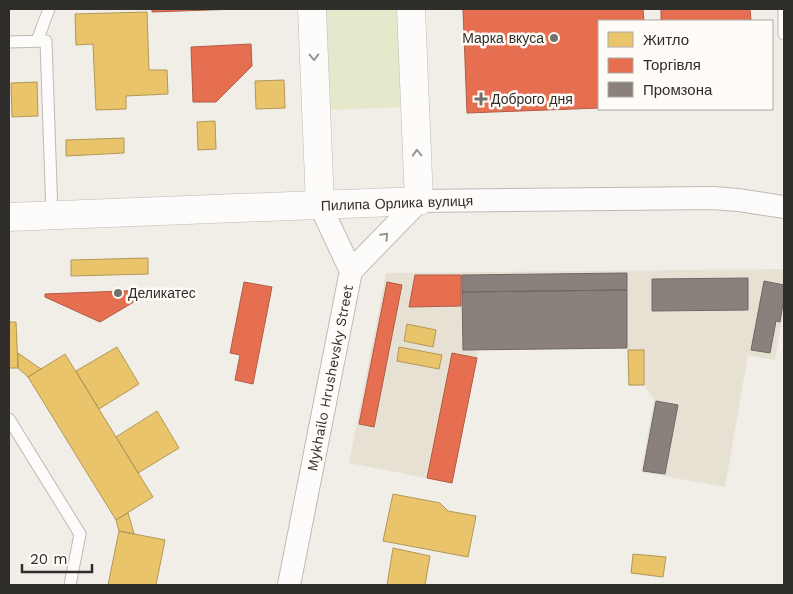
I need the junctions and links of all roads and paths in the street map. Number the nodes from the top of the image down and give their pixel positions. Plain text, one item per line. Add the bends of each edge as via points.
1 (49, 9) edge
2 (312, 9) edge
3 (411, 9) edge
4 (784, 9) edge
5 (784, 34) edge
6 (37, 41) junction
7 (9, 42) edge
8 (419, 201) junction
9 (320, 205) junction
10 (784, 207) edge
11 (52, 215) junction
12 (9, 217) edge
13 (350, 271) junction
14 (9, 419) edge
15 (70, 585) edge
16 (289, 585) edge

1 - 6 lane
2 -> 9 street
8 -> 3 street
4 - 5 lane
6 - 7 lane
6 - 11 lane via 46,40
8 - 9 street, Пилипа Орлика вулиця
8 - 10 street, Пилипа Орлика вулиця via 712,198
13 -> 8 street, Mykhailo Hrushevsky Street
9 - 11 street, Пилипа Орлика вулиця
9 - 13 street
11 - 12 street, Пилипа Орлика вулиця
13 - 16 street
14 - 15 lane via 80,534

